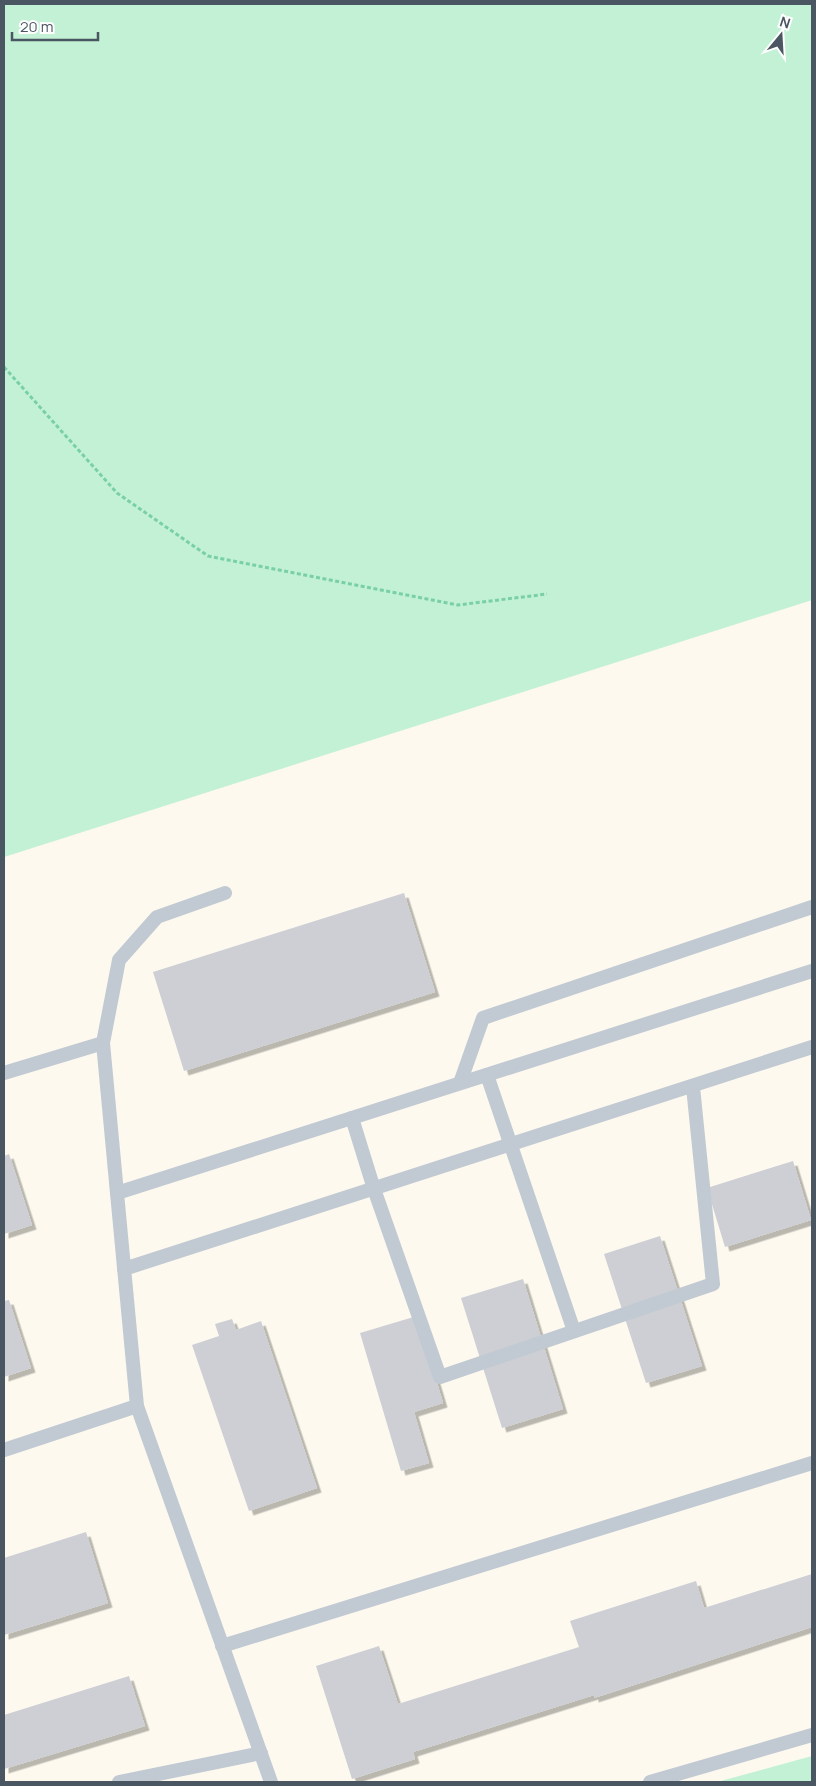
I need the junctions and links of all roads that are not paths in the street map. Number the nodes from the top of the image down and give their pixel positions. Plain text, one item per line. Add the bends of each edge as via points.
1 (225, 893) dead end
2 (812, 906) edge
3 (812, 971) edge
4 (103, 1043) junction
5 (812, 1047) edge
6 (4, 1073) edge
7 (486, 1075) junction
8 (460, 1083) junction
9 (694, 1087) junction
10 (352, 1118) junction
11 (510, 1146) junction
12 (374, 1189) junction
13 (117, 1193) junction
14 (124, 1270) junction
15 (574, 1331) junction
16 (137, 1406) junction
17 (4, 1450) edge
18 (812, 1463) edge
19 (222, 1646) junction
20 (812, 1735) edge
21 (260, 1753) junction
22 (679, 1778) edge
23 (119, 1782) edge
24 (271, 1782) edge
25 (650, 1782) edge

1 - 4 lane via 157,917 120,960
2 - 8 lane via 483,1018
3 - 7 lane
4 - 6 lane
4 - 13 lane
5 - 9 lane
7 - 8 lane
7 - 11 lane
8 - 10 lane
9 - 11 lane
9 - 15 lane via 713,1284
10 - 12 lane
10 - 13 lane
11 - 12 lane
11 - 15 lane
12 - 14 lane
12 - 15 lane via 440,1377
13 - 14 lane
14 - 16 lane
16 - 17 lane
16 - 19 lane
18 - 19 lane
19 - 21 lane
20 - 22 lane
21 - 23 lane
21 - 24 lane
22 - 25 lane

